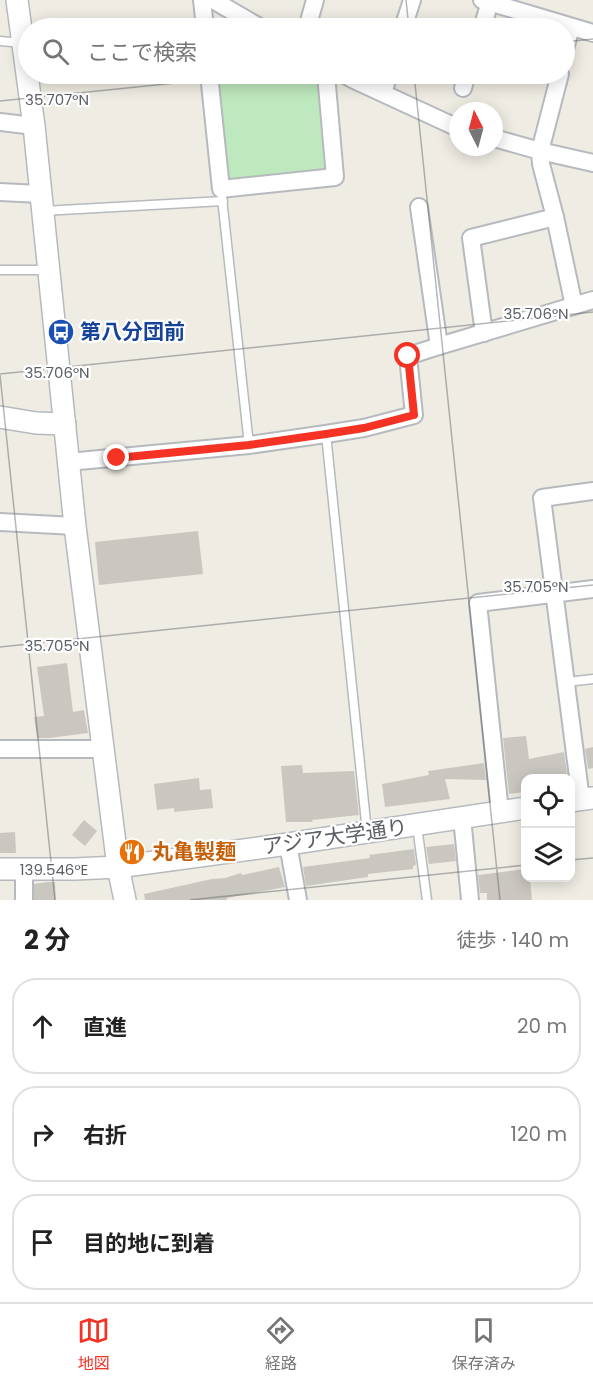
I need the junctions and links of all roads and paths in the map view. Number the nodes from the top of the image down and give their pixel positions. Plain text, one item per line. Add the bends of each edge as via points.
1 (17, 0) edge
2 (202, 0) edge
3 (213, 0) edge
4 (315, 0) edge
5 (412, 0) edge
6 (486, 1) edge
7 (20, 18) edge
8 (204, 18) edge
9 (244, 18) edge
10 (310, 18) edge
11 (406, 18) edge
12 (483, 18) edge
13 (542, 18) edge
14 (575, 28) edge
15 (593, 33) edge
16 (0, 41) edge
17 (18, 43) edge
18 (28, 84) edge
19 (210, 84) edge
20 (327, 84) edge
21 (363, 84) edge
22 (386, 84) edge
23 (557, 84) edge
24 (383, 93) junction
25 (0, 122) edge
26 (449, 124) edge
27 (34, 126) junction
28 (503, 141) edge
29 (540, 151) junction
30 (593, 163) edge
31 (0, 192) edge
32 (222, 195) junction
33 (41, 203) junction
34 (419, 207) dead end
35 (555, 217) junction
36 (0, 270) edge
37 (49, 270) junction
38 (593, 300) edge
39 (574, 306) junction
40 (484, 333) junction
41 (439, 346) junction
42 (0, 417) edge
43 (65, 424) junction
44 (326, 434) junction
45 (249, 445) junction
46 (68, 462) junction
47 (593, 491) edge
48 (0, 522) edge
49 (75, 526) junction
50 (593, 589) edge
51 (555, 592) junction
52 (593, 679) edge
53 (567, 682) junction
54 (0, 748) edge
55 (102, 749) junction
56 (582, 800) edge
57 (521, 809) edge
58 (500, 812) junction
59 (462, 817) junction
60 (416, 825) junction
61 (367, 832) junction
62 (288, 844) junction
63 (118, 867) junction
64 (0, 869) edge
65 (24, 870) junction
66 (24, 900) edge
67 (125, 900) edge
68 (298, 900) edge
69 (427, 900) edge
70 (470, 900) edge

1 - 7 street
2 - 8 street
3 - 9 street
4 - 10 street
5 - 11 street
6 - 12 street
6 - 13 street
14 - 15 street
16 - 17 lane
18 - 27 street
19 - 32 street
20 - 32 street via 335,177
21 - 24 street
22 - 24 street
23 - 29 street
24 - 26 street
25 - 27 street
27 - 33 street
28 - 29 street
29 - 30 street
29 - 35 street
31 - 33 street
32 - 33 lane
32 - 45 lane
33 - 37 street
34 - 41 street
35 - 39 street
35 - 40 street via 471,238
36 - 37 lane
37 - 43 street
38 - 39 street
39 - 40 street
40 - 41 street
41 - 44 street via 408,356 414,415
42 - 43 street
43 - 46 street
44 - 45 street
44 - 61 lane
45 - 46 street
46 - 49 street
47 - 51 street via 542,498
48 - 49 street
49 - 55 street
50 - 51 street
51 - 53 street
51 - 58 street via 478,603
52 - 53 lane
53 - 56 street
54 - 55 street
55 - 63 street
57 - 58 street, アジア大学通り
58 - 59 street, アジア大学通り
59 - 60 street, アジア大学通り
59 - 70 street
60 - 61 street, アジア大学通り
60 - 69 lane
61 - 62 street, アジア大学通り
62 - 63 street, アジア大学通り
62 - 68 street
63 - 65 street, アジア大学通り
63 - 67 street
64 - 65 street, アジア大学通り
65 - 66 street

